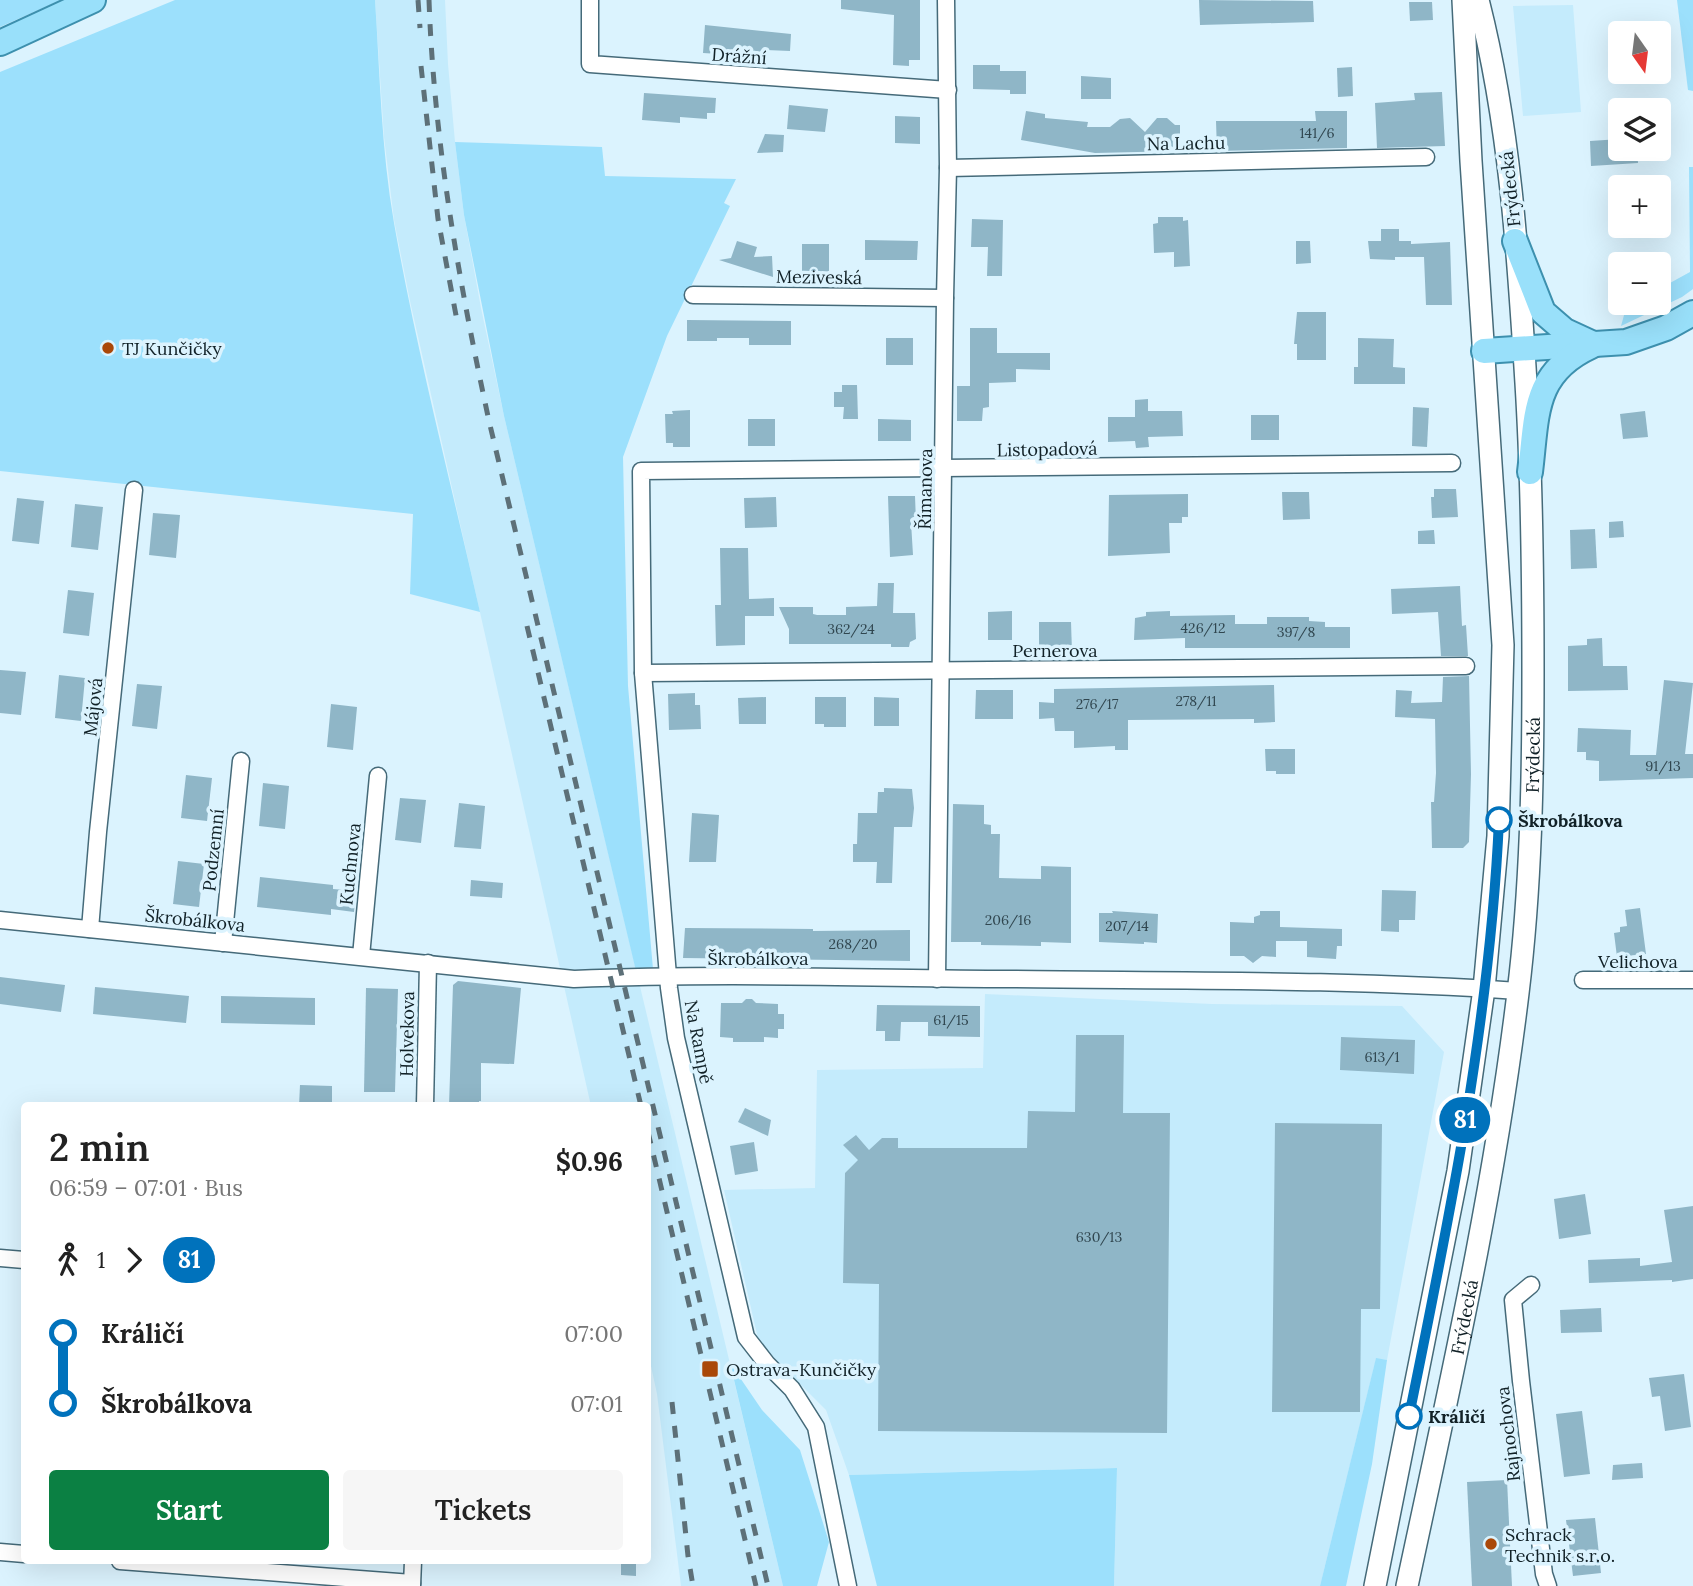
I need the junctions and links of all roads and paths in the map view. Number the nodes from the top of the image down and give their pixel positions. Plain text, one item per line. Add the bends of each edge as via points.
1 (93, 0) edge
2 (590, 0) edge
3 (946, 0) edge
4 (1464, 0) edge
5 (1478, 0) edge
6 (0, 43) edge
7 (948, 90) junction
8 (1426, 157) dead end
9 (948, 168) junction
10 (1516, 241) junction
11 (694, 295) dead end
12 (945, 298) junction
13 (1693, 314) edge
14 (1594, 344) junction
15 (1524, 349) junction
16 (1484, 351) junction
17 (1452, 463) dead end
18 (944, 470) junction
19 (641, 471) joint
20 (1530, 472) junction
21 (134, 490) dead end
22 (1466, 666) dead end
23 (942, 670) junction
24 (643, 673) junction
25 (241, 761) dead end
26 (378, 776) dead end
27 (0, 920) edge
28 (90, 929) junction
29 (223, 943) junction
30 (361, 956) junction
31 (429, 962) junction
32 (668, 977) junction
33 (937, 979) junction
34 (1693, 979) edge
35 (1583, 980) dead end
36 (1485, 989) junction
37 (1518, 991) junction
38 (425, 1102) edge
39 (0, 1258) edge
40 (21, 1260) edge
41 (1531, 1285) dead end
42 (0, 1552) edge
43 (21, 1554) edge
44 (146, 1564) edge
45 (413, 1564) edge
46 (278, 1579) edge
47 (412, 1585) edge
48 (848, 1586) edge
49 (1375, 1586) edge
50 (1407, 1586) edge
51 (1548, 1586) edge

1 - 6 main road
2 - 7 street, Drážní via 590,64
3 - 7 street, Římanova
4 - 16 main road, Frýdecká
5 - 10 main road, Frýdecká via 1509,159
7 - 9 street, Římanova
8 - 9 street, Na Lachu
9 - 12 street, Římanova
10 - 14 main road via 1543,312 1565,331
10 - 15 main road, Frýdecká
11 - 12 street, Meziveská
12 - 18 street, Římanova
13 - 14 main road via 1641,338
14 - 15 main road
14 - 20 main road via 1573,354 1549,378 1539,402
15 - 16 main road
15 - 20 main road, Frýdecká
16 - 36 main road, Frýdecká via 1503,645 1498,836
17 - 18 street, Listopadová
18 - 19 street, Listopadová
18 - 23 street, Římanova
19 - 24 street, Na Rampě
20 - 37 main road, Frýdecká via 1531,840
21 - 28 street, Májová
22 - 23 street, Pernerova
23 - 24 street, Pernerova
23 - 33 street, Římanova
24 - 32 street, Na Rampě
25 - 29 street, Podzemní
26 - 30 street, Kuchnova
27 - 28 street, Škrobálkova
28 - 29 street, Škrobálkova
29 - 30 street, Škrobálkova
30 - 31 street, Škrobálkova
31 - 32 street, Škrobálkova via 574,979
31 - 38 street, Holvekova
32 - 33 street, Škrobálkova
32 - 48 street, Na Rampě via 676,1038 746,1337 792,1389 816,1427
33 - 36 street, Škrobálkova
34 - 35 street, Velichova
36 - 37 street, Škrobálkova
36 - 49 main road, Frýdecká via 1458,1171
37 - 50 main road, Frýdecká via 1493,1172
39 - 40 street
41 - 51 street, Rajnochova via 1513,1300
42 - 43 street
44 - 46 street
45 - 47 street
46 - 47 street

